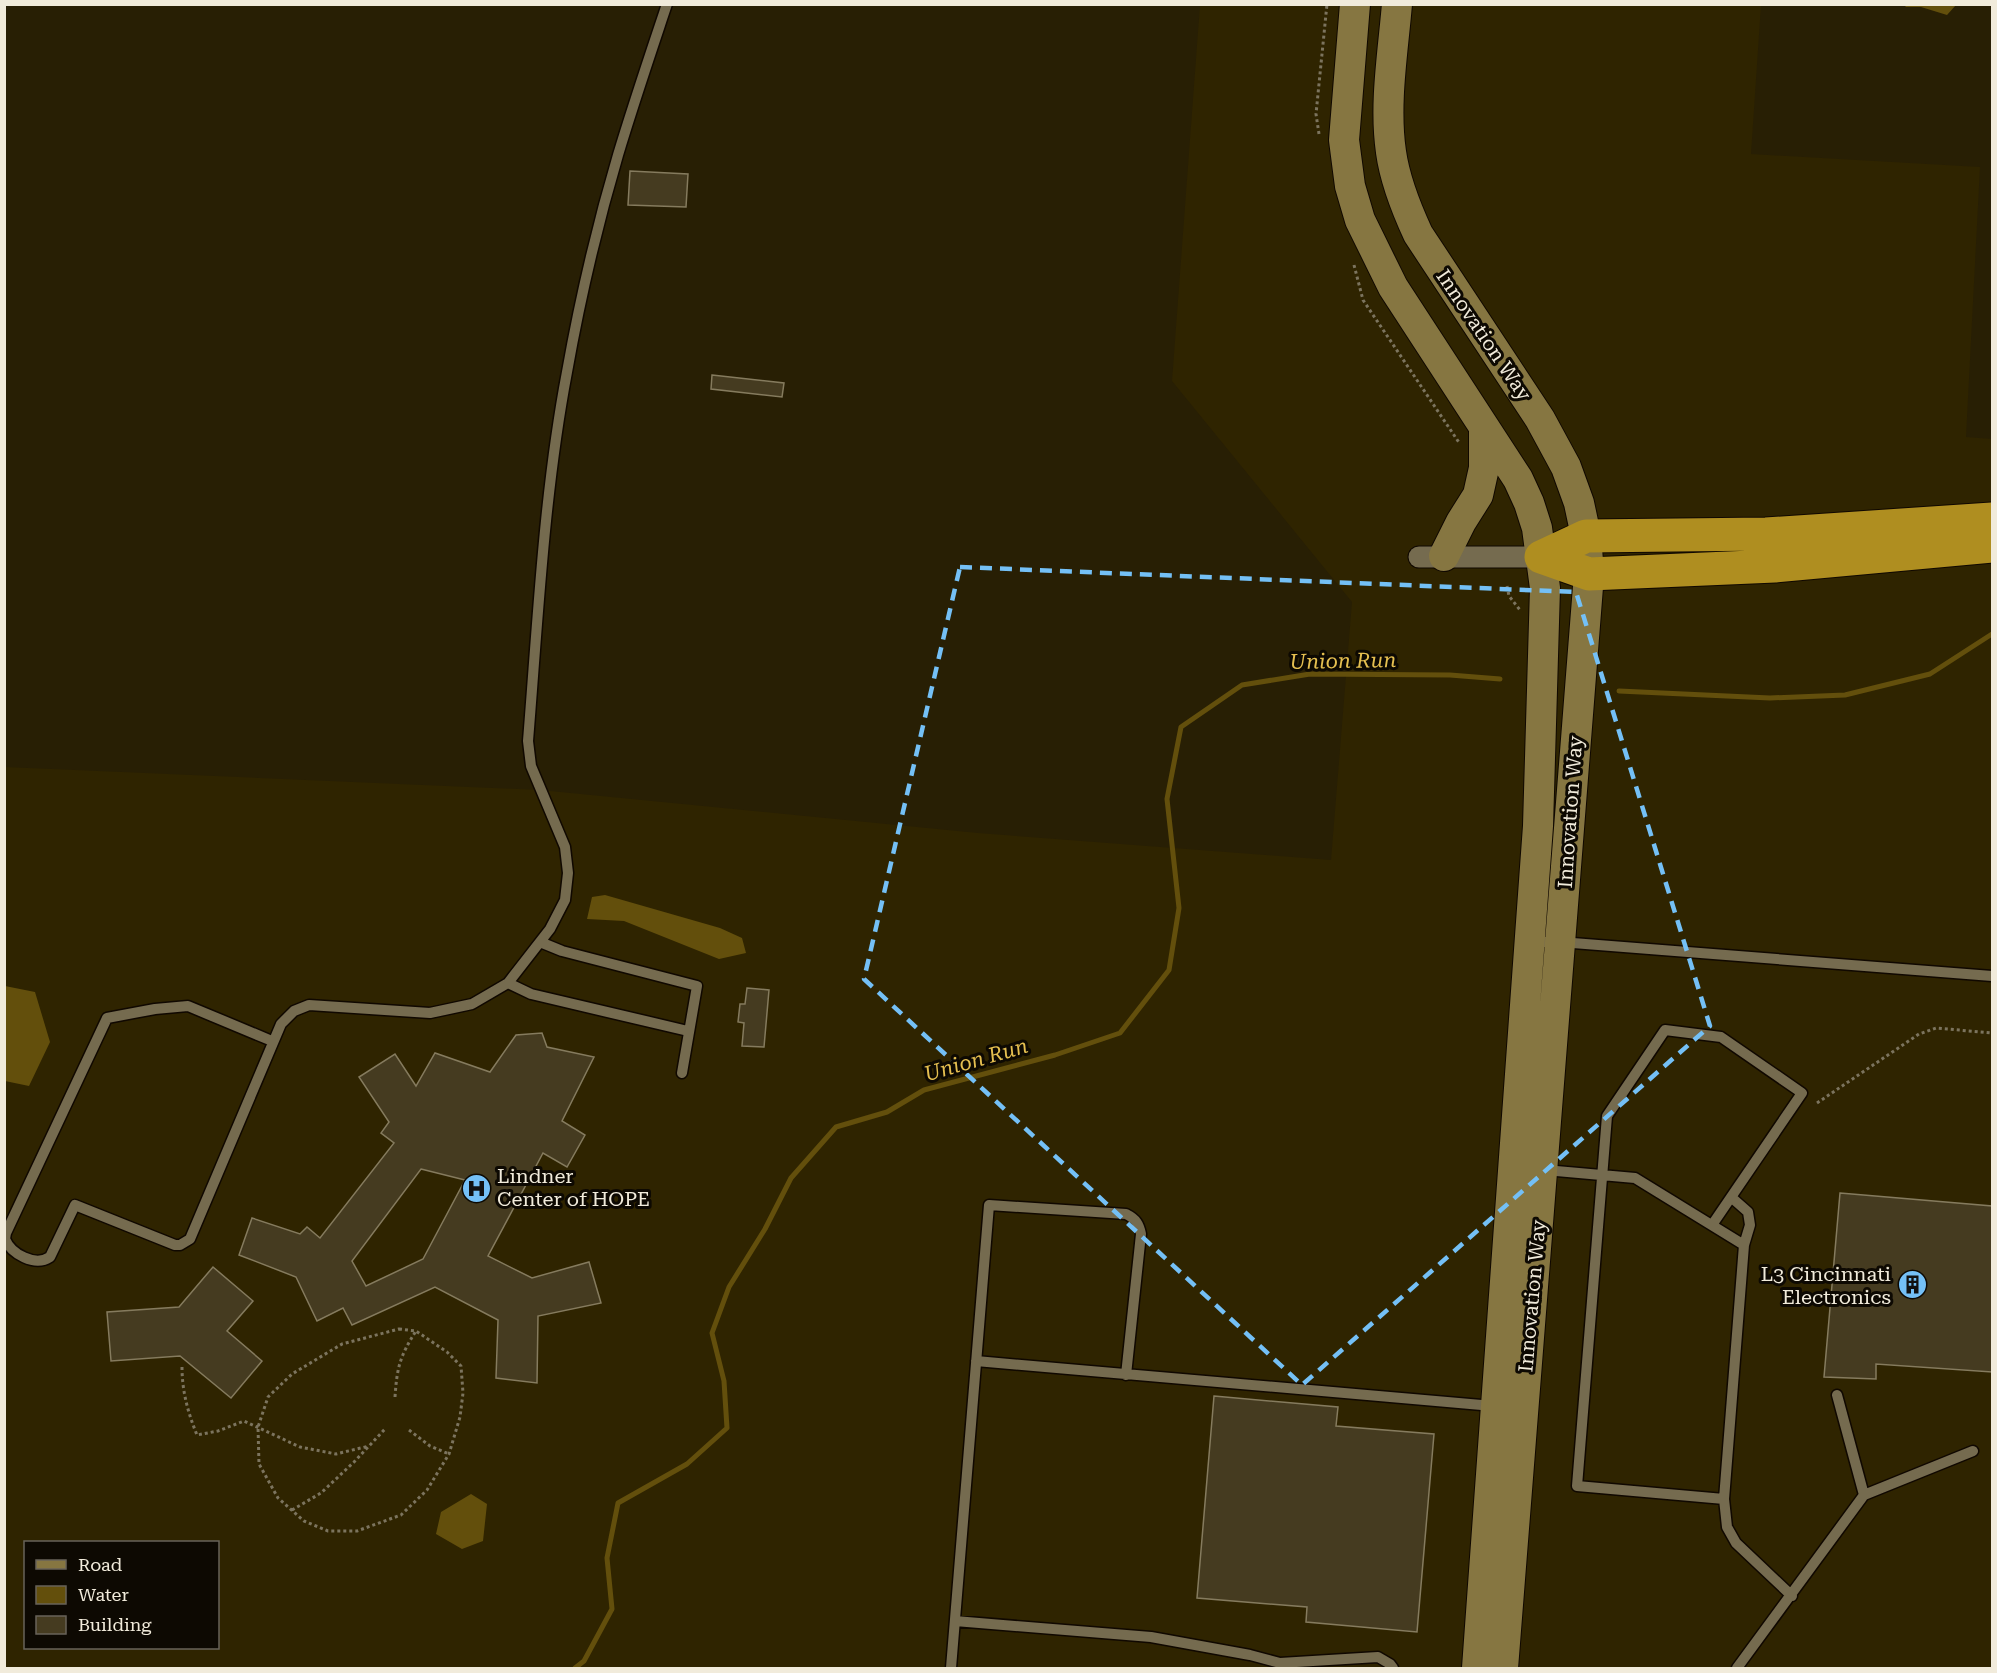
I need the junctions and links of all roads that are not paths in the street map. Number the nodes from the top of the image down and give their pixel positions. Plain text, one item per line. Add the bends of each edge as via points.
1 (667, 4) edge
2 (1355, 4) edge
3 (1397, 4) edge
4 (1484, 427) junction
5 (1992, 519) edge
6 (1586, 536) junction
7 (1992, 546) edge
8 (1432, 557) joint
9 (1541, 557) junction
10 (1589, 574) junction
11 (540, 942) junction
12 (1530, 942) junction
13 (1560, 942) junction
14 (1992, 976) edge
15 (508, 983) junction
16 (688, 1031) junction
17 (272, 1041) junction
18 (682, 1073) dead end
19 (1527, 1168) junction
20 (1602, 1175) junction
21 (1731, 1197) junction
22 (1712, 1225) junction
23 (1744, 1245) junction
24 (976, 1361) junction
25 (1126, 1375) junction
26 (1837, 1395) dead end
27 (1509, 1407) junction
28 (1973, 1450) dead end
29 (1864, 1495) junction
30 (1724, 1499) junction
31 (1792, 1596) junction
32 (955, 1621) junction
33 (951, 1668) edge
34 (1393, 1668) edge
35 (1477, 1668) edge
36 (1503, 1668) edge
37 (1737, 1668) edge

1 - 11 lane via 598,232 556,438 528,741 531,766 565,847 568,873 565,900
2 - 4 main road, Innovation Way via 1344,140 1356,208 1393,288
3 - 6 main road, Innovation Way via 1390,85 1390,150 1407,210 1418,234 1540,419 1566,467
4 - 8 main road via 1484,468 1478,495
4 - 9 main road, Innovation Way via 1529,502
5 - 6 highway via 1766,534
6 - 9 highway
6 - 10 main road, Innovation Way
7 - 10 highway via 1775,566
8 - 9 street
9 - 10 highway
9 - 12 main road, Innovation Way via 1545,588 1539,802
10 - 13 main road, Innovation Way
11 - 15 lane
11 - 16 lane via 697,986
12 - 13 lane
12 - 19 main road, Innovation Way
13 - 14 lane
13 - 19 main road, Innovation Way
15 - 16 lane via 531,994
15 - 17 lane via 472,1004 430,1013 309,1005 294,1011
16 - 18 lane
17 - 17 lane via 188,1006 107,1018 6,1233 12,1251 45,1261 75,1205 175,1245 190,1239
19 - 20 lane
19 - 27 main road, Innovation Way
20 - 21 lane via 1606,1116 1665,1030 1721,1037 1802,1093
20 - 22 lane via 1635,1178
20 - 30 lane via 1577,1485
21 - 22 lane
21 - 23 lane via 1748,1212 1750,1225
22 - 23 lane
23 - 30 lane
24 - 25 lane
24 - 25 lane via 990,1205 1126,1214 1140,1225 1141,1234
24 - 32 lane
25 - 27 lane
26 - 29 lane
27 - 35 main road, Innovation Way
27 - 36 main road, Innovation Way
28 - 29 lane
29 - 31 lane
30 - 31 lane via 1727,1527 1736,1543
31 - 37 lane
32 - 33 lane
32 - 34 lane via 1150,1637 1280,1663 1378,1657

